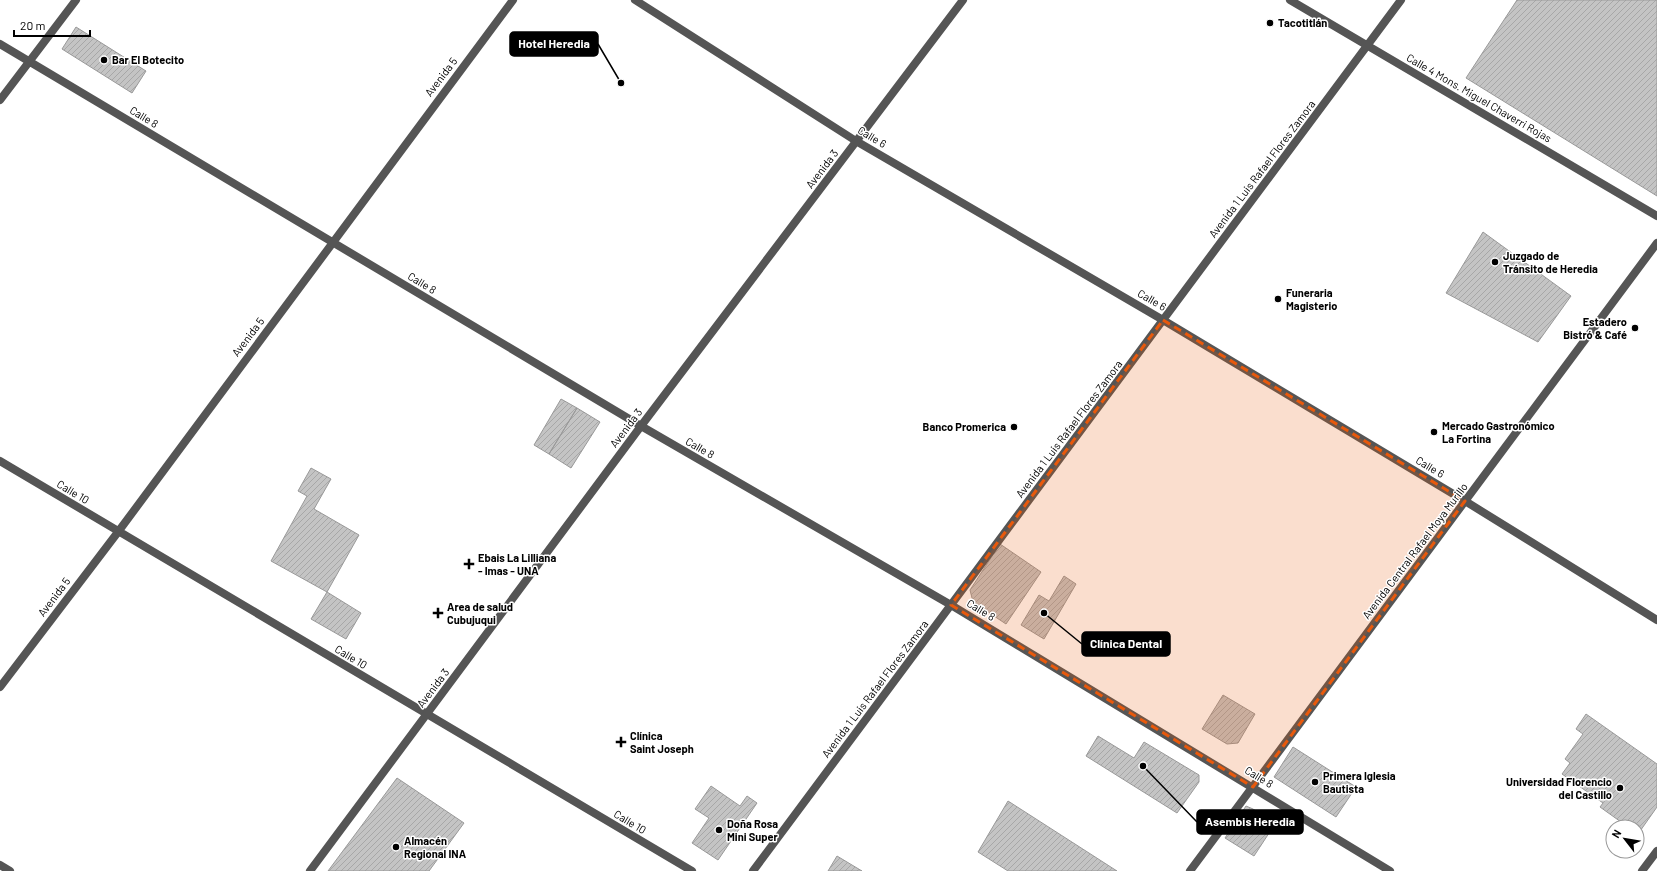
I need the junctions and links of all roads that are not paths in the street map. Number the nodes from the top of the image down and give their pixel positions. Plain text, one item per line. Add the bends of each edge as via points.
1 (76, 0) edge
2 (513, 0) edge
3 (635, 0) edge
4 (963, 0) edge
5 (1290, 0) edge
6 (1401, 0) edge
7 (0, 44) edge
8 (1367, 46) junction
9 (29, 61) junction
10 (0, 100) edge
11 (856, 141) junction
12 (1657, 216) edge
13 (332, 242) junction
14 (1657, 243) edge
15 (1164, 320) junction
16 (641, 426) junction
17 (0, 461) edge
18 (1465, 501) junction
19 (118, 532) junction
20 (951, 605) junction
21 (1657, 620) edge
22 (0, 687) edge
23 (427, 714) junction
24 (1253, 786) junction
25 (1657, 851) edge
26 (0, 865) edge
27 (10, 871) edge
28 (310, 871) edge
29 (692, 871) edge
30 (754, 871) edge
31 (1190, 871) edge
32 (1390, 871) edge
33 (1642, 871) edge

1 - 9 street
2 - 13 street, Avenida 5
3 - 11 street, Calle 6
4 - 11 street, Avenida 3
5 - 8 street, Calle 4 Mons. Miguel Chaverri Rojas
6 - 8 street, Avenida 1 Luis Rafael Flores Zamora
7 - 9 street, Calle 8
8 - 12 street, Calle 4 Mons. Miguel Chaverri Rojas
8 - 15 street, Avenida 1 Luis Rafael Flores Zamora
9 - 10 street
9 - 13 street, Calle 8
11 - 15 street, Calle 6
11 - 16 street, Avenida 3
13 - 16 street, Calle 8
13 - 19 street, Avenida 5
14 - 18 street, Avenida Central Rafael Moya Murillo
15 - 18 street, Calle 6
15 - 20 street, Avenida 1 Luis Rafael Flores Zamora
16 - 20 street, Calle 8
16 - 23 street, Avenida 3
17 - 19 street, Calle 10
18 - 21 street, Calle 6
18 - 24 street, Avenida Central Rafael Moya Murillo
19 - 22 street, Avenida 5
19 - 23 street, Calle 10
20 - 24 street, Calle 8
20 - 30 street, Avenida 1 Luis Rafael Flores Zamora
23 - 28 street, Avenida 3
23 - 29 street, Calle 10
24 - 31 street, Avenida Central Rafael Moya Murillo
24 - 32 street, Calle 8
25 - 33 street
26 - 27 street

